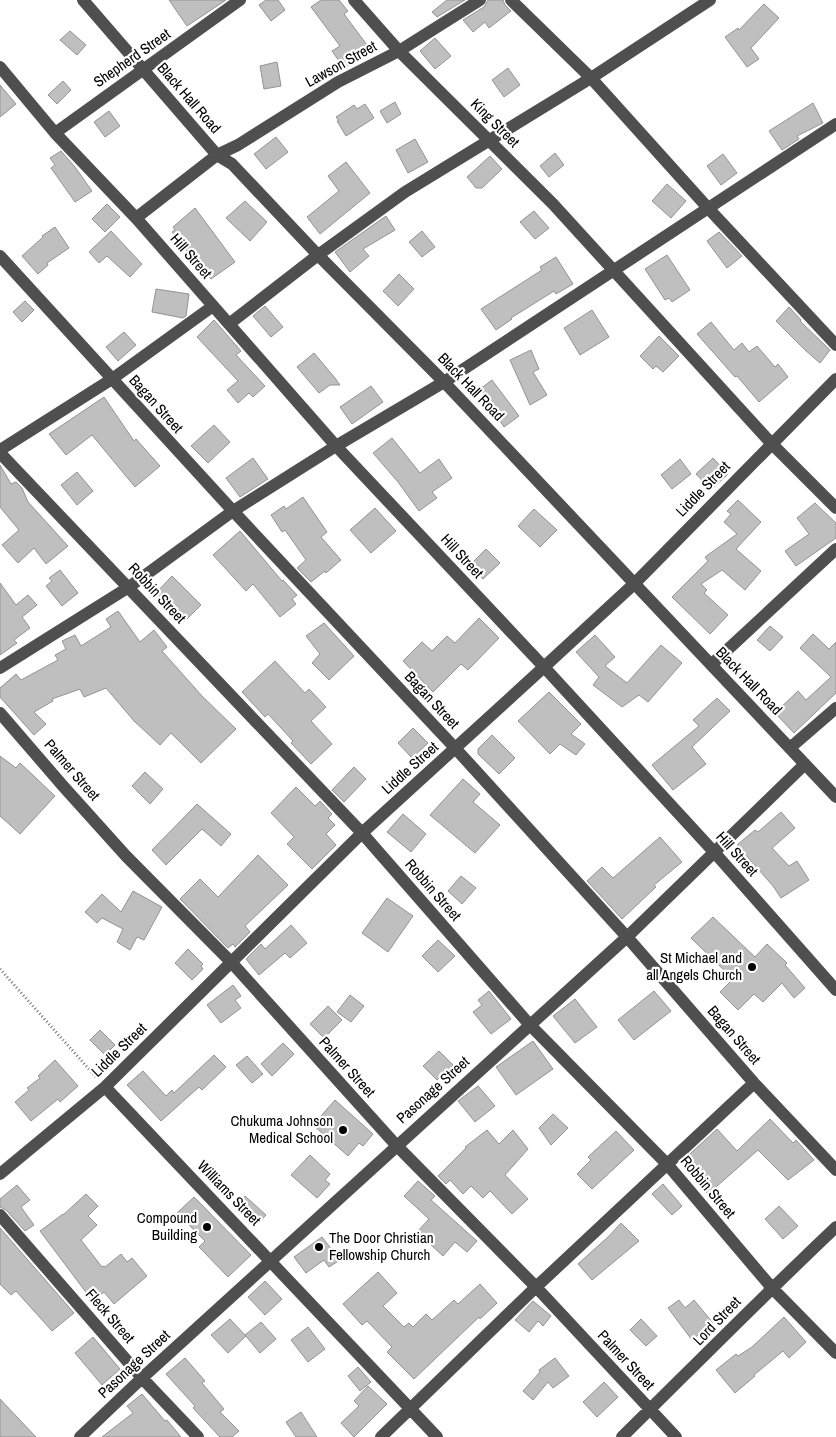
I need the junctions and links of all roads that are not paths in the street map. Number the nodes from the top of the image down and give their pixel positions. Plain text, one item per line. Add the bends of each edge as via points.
1 (83, 0) edge
2 (240, 0) edge
3 (354, 0) edge
4 (480, 0) edge
5 (511, 0) edge
6 (710, 0) edge
7 (399, 51) junction
8 (0, 66) edge
9 (142, 70) junction
10 (591, 78) junction
11 (836, 124) edge
12 (55, 133) junction
13 (490, 142) junction
14 (217, 155) junction
15 (708, 208) junction
16 (136, 218) junction
17 (318, 255) junction
18 (0, 256) edge
19 (613, 270) junction
20 (213, 306) junction
21 (229, 324) junction
22 (836, 345) edge
23 (112, 379) junction
24 (836, 379) edge
25 (444, 382) junction
26 (771, 443) junction
27 (336, 446) junction
28 (0, 451) edge
29 (836, 508) edge
30 (233, 511) junction
31 (836, 549) edge
32 (634, 584) junction
33 (129, 587) junction
34 (711, 665) junction
35 (0, 668) edge
36 (544, 668) junction
37 (836, 708) edge
38 (0, 713) edge
39 (791, 747) junction
40 (456, 749) junction
41 (805, 764) junction
42 (836, 797) edge
43 (362, 833) junction
44 (714, 852) junction
45 (627, 936) junction
46 (232, 963) junction
47 (836, 990) edge
48 (529, 1024) junction
49 (754, 1083) junction
50 (105, 1087) junction
51 (396, 1145) junction
52 (667, 1164) junction
53 (836, 1170) edge
54 (0, 1174) edge
55 (0, 1215) edge
56 (836, 1227) edge
57 (271, 1261) junction
58 (536, 1287) junction
59 (772, 1288) junction
60 (836, 1353) edge
61 (142, 1378) junction
62 (410, 1408) junction
63 (650, 1410) junction
64 (80, 1437) edge
65 (198, 1437) edge
66 (381, 1437) edge
67 (437, 1437) edge
68 (622, 1437) edge
69 (676, 1437) edge

1 - 9 street, Black Hall Road
2 - 9 street, Shepherd Street
3 - 7 street, King Street
4 - 7 street, Lawson Street
5 - 10 street
6 - 10 street
7 - 13 street, King Street
7 - 14 street, Lawson Street via 338,82
8 - 12 street
9 - 12 street, Shepherd Street
9 - 14 street, Black Hall Road
10 - 13 street
10 - 15 street
11 - 15 street
12 - 16 street, Hill Street
13 - 17 street via 405,192
13 - 19 street, King Street via 554,204
14 - 16 street, Lawson Street
14 - 17 street, Black Hall Road via 232,164
15 - 19 street
15 - 22 street
16 - 20 street, Hill Street
17 - 21 street
17 - 25 street, Black Hall Road
18 - 23 street, Bagan Street
19 - 25 street
19 - 26 street, King Street
20 - 21 street, Hill Street
20 - 23 street
21 - 27 street, Hill Street
23 - 28 street
23 - 30 street, Bagan Street
24 - 26 street, Liddle Street
25 - 27 street
25 - 32 street, Black Hall Road
26 - 29 street, King Street
26 - 32 street, Liddle Street
27 - 30 street
27 - 36 street, Hill Street
28 - 33 street, Robbin Street
30 - 33 street
30 - 40 street, Bagan Street
31 - 34 street
32 - 34 street, Black Hall Road
32 - 36 street, Liddle Street
33 - 35 street
33 - 43 street, Robbin Street
34 - 39 street, Black Hall Road
36 - 40 street, Liddle Street
36 - 44 street, Hill Street
37 - 39 street
38 - 46 street, Palmer Street via 126,856
39 - 41 street, Black Hall Road
40 - 43 street, Liddle Street
40 - 45 street, Bagan Street
41 - 42 street, Black Hall Road
41 - 44 street, Pasonage Street
43 - 46 street, Liddle Street
43 - 48 street, Robbin Street
44 - 45 street, Pasonage Street
44 - 47 street, Hill Street
45 - 48 street, Pasonage Street
45 - 49 street, Bagan Street
46 - 50 street, Liddle Street
46 - 51 street, Palmer Street
48 - 51 street, Pasonage Street
48 - 52 street, Robbin Street
49 - 52 street
49 - 53 street, Bagan Street
50 - 54 street, Liddle Street
50 - 57 street, Williams Street
51 - 57 street, Pasonage Street
51 - 58 street, Palmer Street
52 - 58 street
52 - 59 street, Robbin Street
55 - 61 street, Fleck Street
56 - 59 street, Lord Street
57 - 61 street, Pasonage Street
57 - 62 street, Williams Street
58 - 62 street
58 - 63 street, Palmer Street
59 - 60 street, Robbin Street
59 - 63 street, Lord Street
61 - 64 street, Pasonage Street
61 - 65 street, Fleck Street
62 - 66 street
62 - 67 street, Williams Street
63 - 68 street, Lord Street
63 - 69 street, Palmer Street

